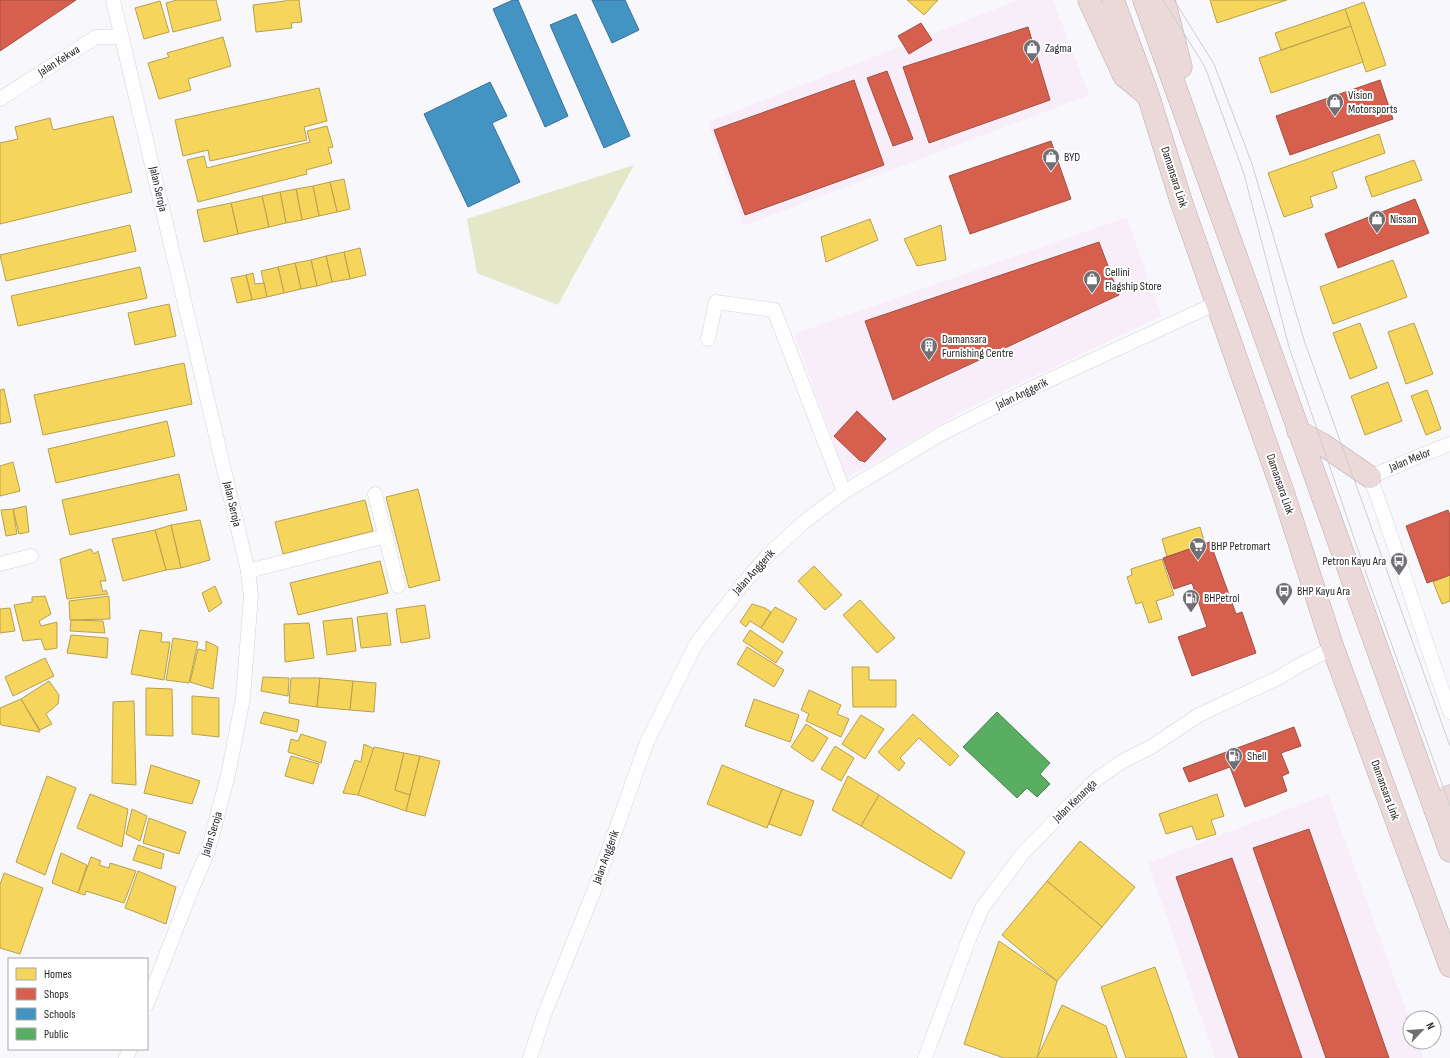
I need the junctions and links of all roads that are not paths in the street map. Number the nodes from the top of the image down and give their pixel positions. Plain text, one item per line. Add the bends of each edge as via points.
1 (113, 0) edge
2 (1089, 0) edge
3 (1113, 0) edge
4 (1144, 0) edge
5 (1164, 0) edge
6 (122, 37) junction
7 (1148, 96) junction
8 (0, 99) edge
9 (1190, 129) junction
10 (1217, 303) junction
11 (708, 339) dead end
12 (1298, 431) junction
13 (1450, 444) edge
14 (1370, 477) junction
15 (844, 492) junction
16 (375, 494) dead end
17 (386, 536) junction
18 (31, 556) dead end
19 (0, 564) edge
20 (248, 571) junction
21 (398, 586) dead end
22 (1333, 648) junction
23 (1450, 712) edge
24 (1450, 796) edge
25 (1450, 836) edge
26 (1450, 851) edge
27 (1450, 966) edge
28 (148, 1001) edge
29 (530, 1058) edge
30 (925, 1058) edge

1 - 6 street, Jalan Seroja
2 - 7 highway via 1124,76
3 - 7 highway, Damansara Link
4 - 9 highway
5 - 9 highway via 1182,71
6 - 8 street, Jalan Kekwa via 96,37
6 - 20 street, Jalan Seroja
7 - 10 highway, Damansara Link
9 - 12 highway
10 - 15 street, Jalan Anggerik via 1032,388 940,435
10 - 22 highway, Damansara Link via 1284,492
11 - 15 street via 716,302 774,310
12 - 14 highway
12 - 26 highway
13 - 14 street, Jalan Melor
14 - 23 street
15 - 29 street, Jalan Anggerik via 804,522 767,556 696,644 647,742 594,891 544,1015
16 - 17 street
17 - 20 street
17 - 21 street
18 - 19 street
20 - 28 street, Jalan Seroja via 251,596 243,698 228,775 208,851
22 - 27 highway, Damansara Link
22 - 30 street, Jalan Kenanga via 1278,678 1199,715 1097,779 1070,805 1024,852 982,908 968,939
24 - 25 highway via 1443,808

